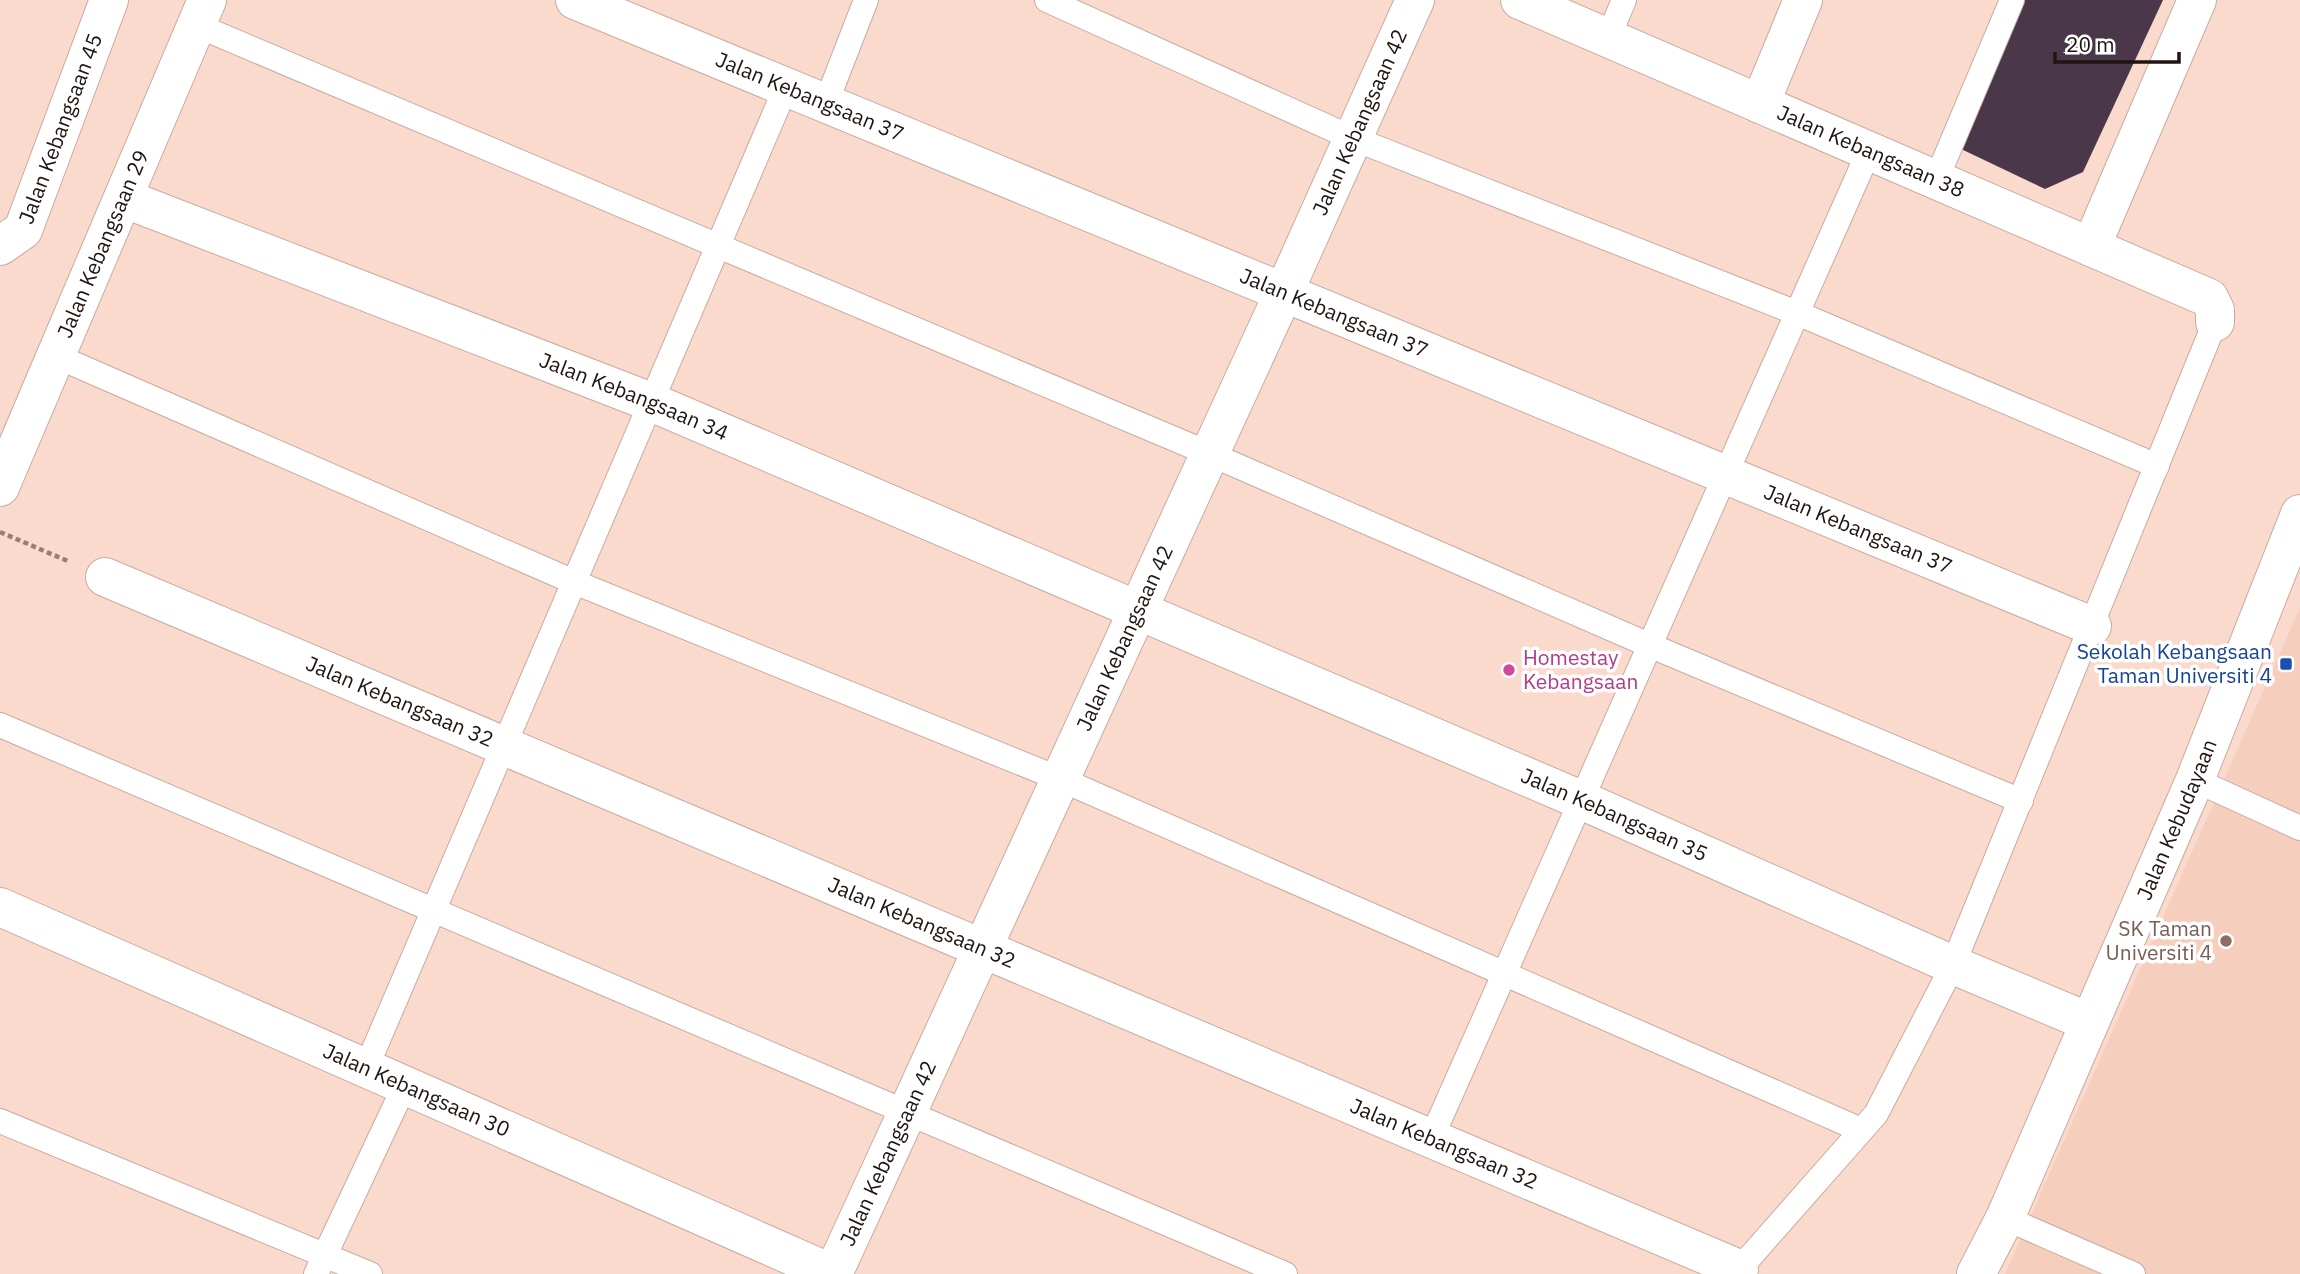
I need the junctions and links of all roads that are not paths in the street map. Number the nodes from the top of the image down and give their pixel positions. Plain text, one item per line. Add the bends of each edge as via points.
1 (575, 0) edge
2 (866, 0) edge
3 (1047, 0) edge
4 (1415, 0) edge
5 (1520, 0) edge
6 (1624, 0) edge
7 (1803, 0) edge
8 (2012, 0) edge
9 (2197, 0) edge
10 (100, 3) edge
11 (202, 12) edge
12 (1608, 38) junction
13 (786, 87) junction
14 (825, 103) junction
15 (1760, 104) junction
16 (1352, 138) junction
17 (1869, 151) junction
18 (1936, 180) junction
19 (123, 198) junction
20 (0, 246) edge
21 (718, 247) junction
22 (2091, 247) junction
23 (1284, 292) junction
24 (1797, 313) junction
25 (2215, 316) joint
26 (55, 356) junction
27 (651, 402) junction
28 (1210, 454) junction
29 (2157, 466) junction
30 (1725, 474) junction
31 (0, 487) edge
32 (2300, 514) edge
33 (105, 577) road end
34 (574, 582) junction
35 (1138, 611) junction
36 (2092, 626) junction
37 (1649, 645) junction
38 (0, 725) edge
39 (504, 746) junction
40 (1060, 779) junction
41 (2195, 780) junction
42 (1581, 800) junction
43 (2021, 801) junction
44 (2300, 828) edge
45 (0, 907) edge
46 (434, 909) junction
47 (983, 949) junction
48 (1954, 965) junction
49 (1503, 975) junction
50 (2090, 1021) junction
51 (366, 1068) junction
52 (405, 1085) junction
53 (908, 1112) junction
54 (0, 1121) edge
55 (1861, 1130) junction
56 (1431, 1139) junction
57 (2005, 1218) junction
58 (320, 1265) edge
59 (1737, 1272) edge
60 (370, 1274) edge
61 (834, 1274) edge
62 (1285, 1274) edge
63 (1976, 1274) edge
64 (2133, 1274) edge

1 - 13 street, Jalan Kebangsaan 37
2 - 14 lane
3 - 16 lane
4 - 16 street, Jalan Kebangsaan 42
5 - 12 street, Jalan Kebangsaan 38
6 - 12 lane
7 - 15 street
8 - 18 lane
9 - 22 street
10 - 20 street, Jalan Kebangsaan 45 via 23,230
11 - 19 street, Jalan Kebangsaan 29
11 - 21 lane
12 - 15 street, Jalan Kebangsaan 38
13 - 14 street, Jalan Kebangsaan 37
13 - 21 lane
14 - 23 street, Jalan Kebangsaan 37
15 - 17 street, Jalan Kebangsaan 38
16 - 23 street, Jalan Kebangsaan 42
16 - 24 lane
17 - 18 street, Jalan Kebangsaan 38
17 - 24 lane
18 - 22 street, Jalan Kebangsaan 38
19 - 26 street, Jalan Kebangsaan 29
19 - 27 street, Jalan Kebangsaan 34
21 - 27 lane
21 - 28 lane
22 - 25 street, Jalan Kebangsaan 38 via 2210,298
23 - 28 street, Jalan Kebangsaan 42
23 - 30 street, Jalan Kebangsaan 37
24 - 29 lane
24 - 30 lane
25 - 29 lane
26 - 31 street, Jalan Kebangsaan 29
26 - 34 lane
27 - 34 lane
27 - 35 street, Jalan Kebangsaan 34
28 - 35 street, Jalan Kebangsaan 42
28 - 37 lane
29 - 36 lane
30 - 36 street, Jalan Kebangsaan 37
30 - 37 lane
32 - 41 street, Jalan Kebudayaan
33 - 39 street, Jalan Kebangsaan 32
34 - 39 lane
34 - 40 lane
35 - 40 street, Jalan Kebangsaan 42
35 - 42 street, Jalan Kebangsaan 35
36 - 43 lane
37 - 42 lane
37 - 43 lane
38 - 46 lane
39 - 46 lane
39 - 47 street, Jalan Kebangsaan 32
40 - 47 street, Jalan Kebangsaan 42
40 - 49 lane
41 - 44 lane
41 - 50 street, Jalan Kebudayaan
42 - 48 street, Jalan Kebangsaan 35
42 - 49 lane
43 - 48 lane
45 - 51 street, Jalan Kebangsaan 30
46 - 51 lane
46 - 53 lane
47 - 53 street, Jalan Kebangsaan 42
47 - 56 street, Jalan Kebangsaan 32
48 - 50 street, Jalan Kebangsaan 35
48 - 55 lane via 1876,1114
49 - 55 lane
49 - 56 lane
50 - 57 street, Jalan Kebudayaan
51 - 52 street, Jalan Kebangsaan 30
52 - 58 lane
52 - 61 street, Jalan Kebangsaan 30
53 - 61 street, Jalan Kebangsaan 42
53 - 62 lane
54 - 58 lane
55 - 59 lane
56 - 59 street, Jalan Kebangsaan 32
57 - 63 street, Jalan Kebudayaan
57 - 64 lane
58 - 60 lane

